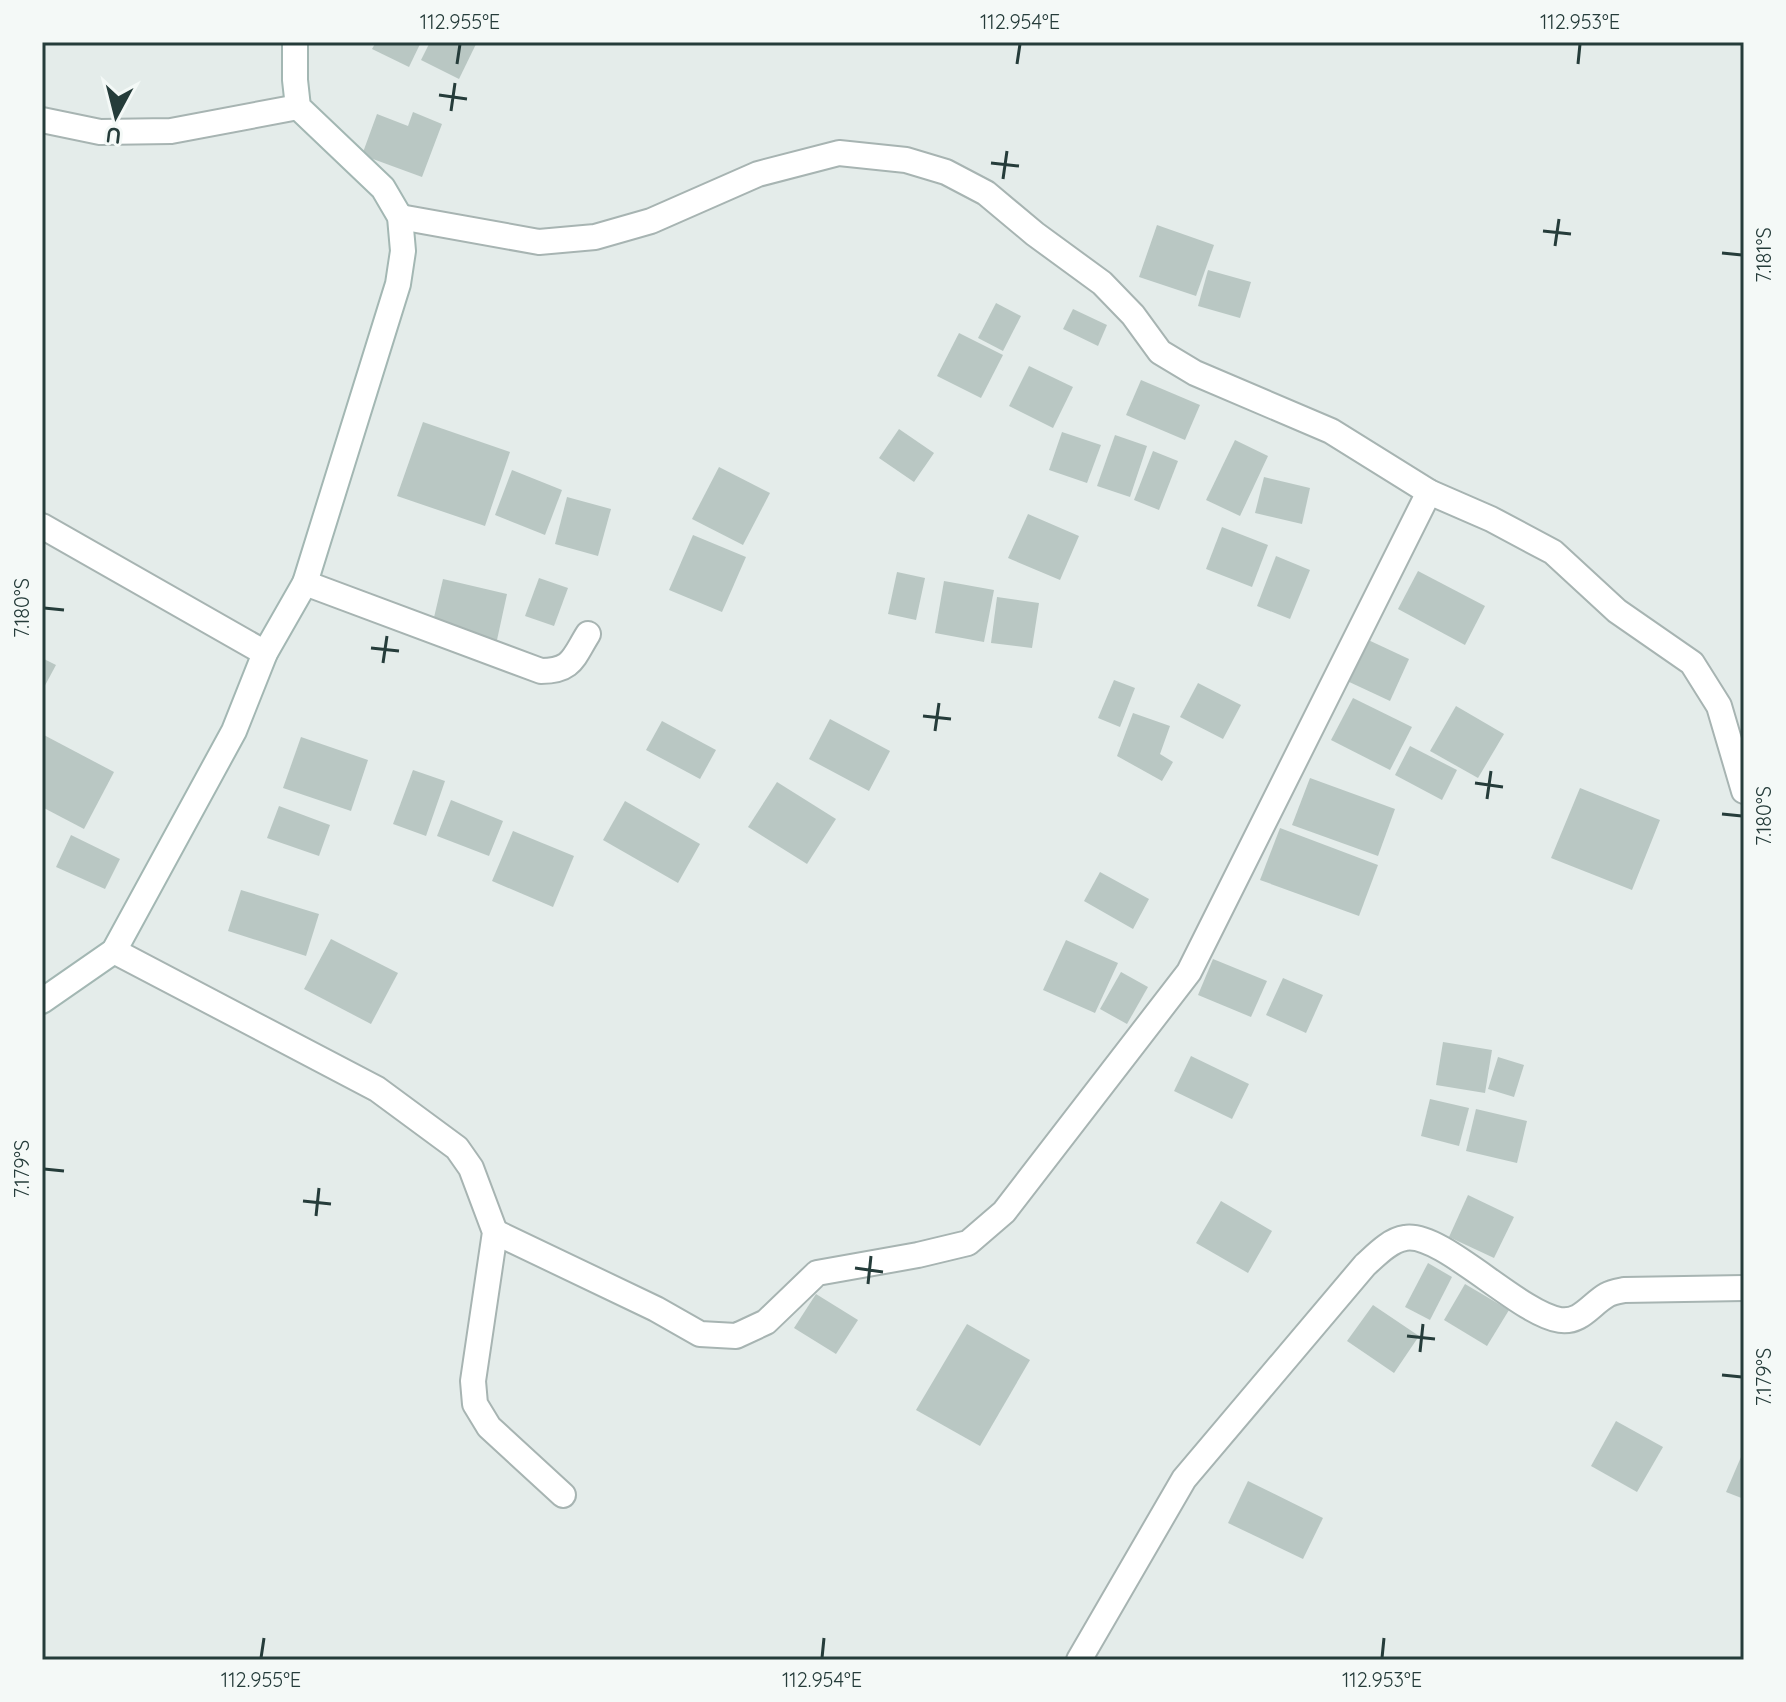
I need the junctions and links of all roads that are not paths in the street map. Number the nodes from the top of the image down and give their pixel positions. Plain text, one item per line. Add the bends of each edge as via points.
1 (295, 42) edge
2 (298, 107) junction
3 (42, 120) edge
4 (400, 217) junction
5 (1429, 492) junction
6 (42, 526) edge
7 (305, 583) junction
8 (588, 634) dead end
9 (265, 653) junction
10 (1744, 791) edge
11 (114, 951) junction
12 (42, 1001) edge
13 (495, 1232) junction
14 (1744, 1288) edge
15 (563, 1495) dead end
16 (1079, 1660) edge

1 - 2 street
2 - 3 street via 171,131 100,132
2 - 4 street via 383,188
4 - 5 street via 539,242 595,237 651,221 758,174 839,153 906,160 946,172 986,193 1102,283 1160,352 1195,373 1331,431
4 - 7 street via 403,251 398,284
5 - 10 street via 1553,552 1617,611 1692,663 1719,706
5 - 13 street via 1189,972 1004,1212 968,1243 817,1273 766,1322 736,1336 700,1334
6 - 9 street
7 - 8 street via 541,671 569,664
7 - 9 street
9 - 11 street via 234,731
11 - 12 street
11 - 13 street via 377,1089 457,1148 471,1168
13 - 15 street via 473,1381 475,1404 489,1427
14 - 16 street via 1624,1290 1608,1293 1578,1317 1561,1321 1538,1312 1431,1242 1407,1237 1394,1242 1365,1265 1184,1479

